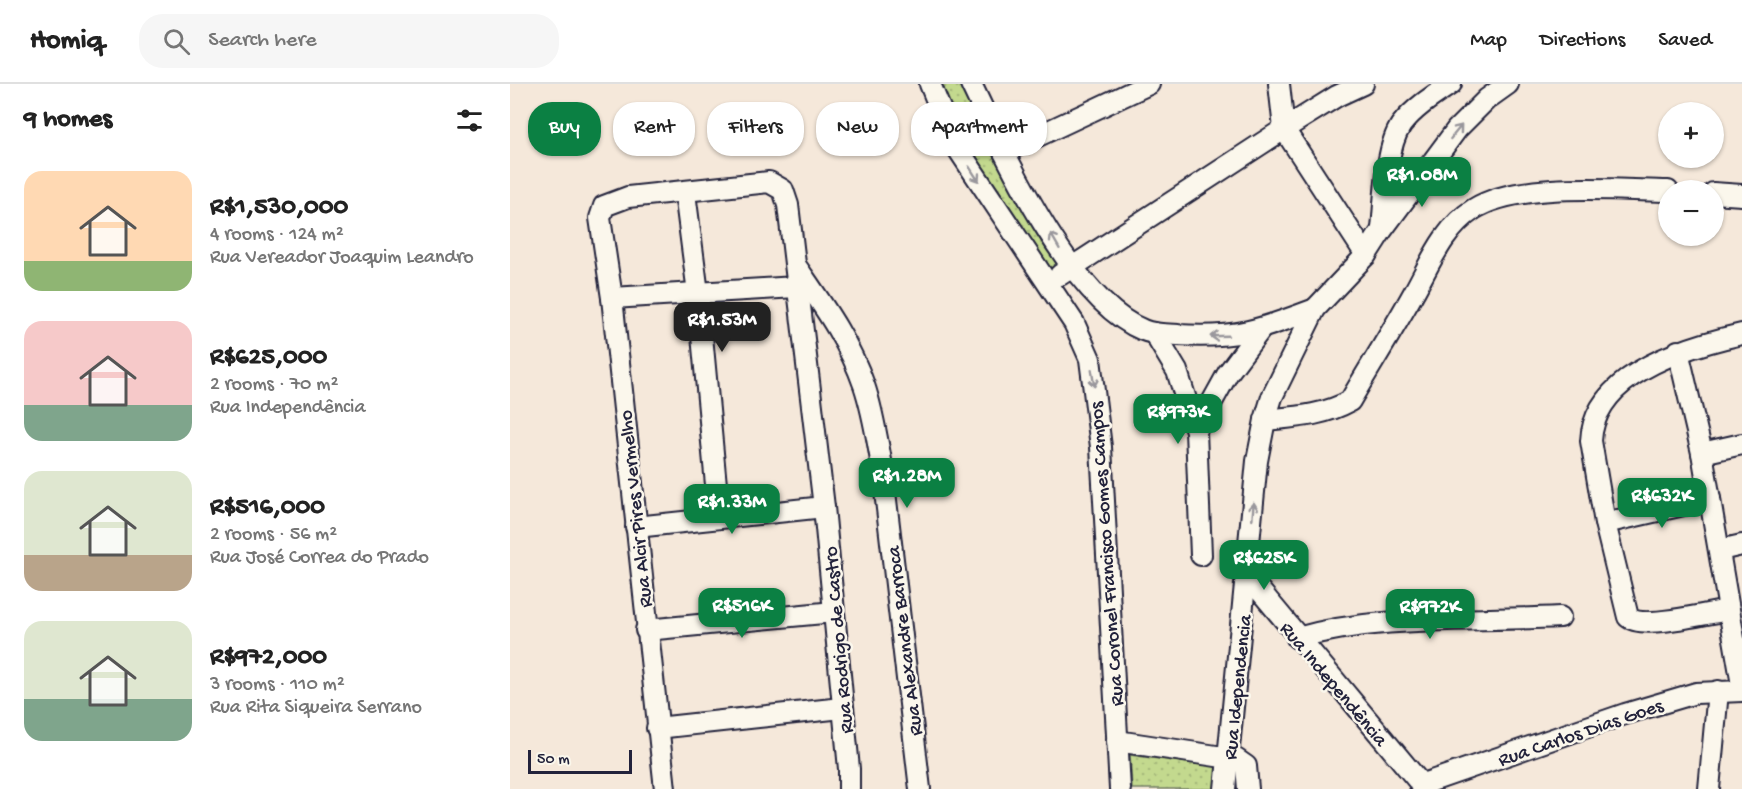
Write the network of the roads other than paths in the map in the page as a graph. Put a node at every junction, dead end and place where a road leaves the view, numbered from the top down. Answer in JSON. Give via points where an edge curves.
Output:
{"nodes":[{"id":1,"x":930,"y":84,"type":"edge"},
{"id":2,"x":971,"y":84,"type":"edge"},
{"id":3,"x":1149,"y":84,"type":"edge"},
{"id":4,"x":1279,"y":84,"type":"edge"},
{"id":5,"x":1363,"y":84,"type":"edge"},
{"id":6,"x":1451,"y":84,"type":"edge"},
{"id":7,"x":1508,"y":84,"type":"edge"},
{"id":8,"x":980,"y":102,"type":"edge"},
{"id":9,"x":1284,"y":129,"type":"junction"},
{"id":10,"x":1047,"y":132,"type":"edge"},
{"id":11,"x":1006,"y":156,"type":"edge"},
{"id":12,"x":1658,"y":192,"type":"edge"},
{"id":13,"x":685,"y":193,"type":"junction"},
{"id":14,"x":1724,"y":194,"type":"edge"},
{"id":15,"x":1742,"y":195,"type":"edge"},
{"id":16,"x":1382,"y":230,"type":"junction"},
{"id":17,"x":1366,"y":255,"type":"junction"},
{"id":18,"x":793,"y":262,"type":"junction"},
{"id":19,"x":1071,"y":267,"type":"junction"},
{"id":20,"x":1048,"y":283,"type":"junction"},
{"id":21,"x":796,"y":287,"type":"junction"},
{"id":22,"x":698,"y":293,"type":"junction"},
{"id":23,"x":612,"y":298,"type":"junction"},
{"id":24,"x":1315,"y":309,"type":"junction"},
{"id":25,"x":1261,"y":329,"type":"junction"},
{"id":26,"x":1154,"y":333,"type":"junction"},
{"id":27,"x":1742,"y":334,"type":"edge"},
{"id":28,"x":1678,"y":351,"type":"junction"},
{"id":29,"x":1265,"y":420,"type":"junction"},
{"id":30,"x":1196,"y":431,"type":"junction"},
{"id":31,"x":1742,"y":444,"type":"edge"},
{"id":32,"x":1702,"y":453,"type":"junction"},
{"id":33,"x":1710,"y":499,"type":"junction"},
{"id":34,"x":824,"y":507,"type":"junction"},
{"id":35,"x":719,"y":517,"type":"junction"},
{"id":36,"x":1605,"y":523,"type":"junction"},
{"id":37,"x":636,"y":527,"type":"junction"},
{"id":38,"x":1742,"y":545,"type":"edge"},
{"id":39,"x":1720,"y":550,"type":"junction"},
{"id":40,"x":1201,"y":555,"type":"dead end"},
{"id":41,"x":1247,"y":575,"type":"junction"},
{"id":42,"x":1729,"y":610,"type":"junction"},
{"id":43,"x":834,"y":612,"type":"junction"},
{"id":44,"x":1560,"y":617,"type":"dead end"},
{"id":45,"x":646,"y":630,"type":"junction"},
{"id":46,"x":1297,"y":638,"type":"junction"},
{"id":47,"x":1738,"y":645,"type":"edge"},
{"id":48,"x":1742,"y":685,"type":"edge"},
{"id":49,"x":1718,"y":691,"type":"junction"},
{"id":50,"x":1742,"y":691,"type":"edge"},
{"id":51,"x":842,"y":708,"type":"junction"},
{"id":52,"x":657,"y":728,"type":"junction"},
{"id":53,"x":1117,"y":741,"type":"junction"},
{"id":54,"x":1227,"y":757,"type":"junction"},
{"id":55,"x":1422,"y":787,"type":"edge"},
{"id":56,"x":665,"y":789,"type":"edge"},
{"id":57,"x":849,"y":789,"type":"edge"},
{"id":58,"x":920,"y":789,"type":"edge"},
{"id":59,"x":1120,"y":789,"type":"edge"},
{"id":60,"x":1225,"y":789,"type":"edge"},
{"id":61,"x":1248,"y":789,"type":"edge"},
{"id":62,"x":1709,"y":789,"type":"edge"}],
"edges":[{"from":1,"to":20,"type":"street","name":"Rua Coronel Francisco Gomes Campos","one_way":true,"via":[[954,143]]},
{"from":2,"to":8,"type":"street"},
{"from":3,"to":10,"type":"street"},
{"from":4,"to":9,"type":"street"},
{"from":5,"to":9,"type":"street"},
{"from":6,"to":16,"type":"street","via":[[1413,111],[1400,127],[1392,147]]},
{"from":16,"to":7,"type":"street","one_way":true,"via":[[1458,129]]},
{"from":9,"to":17,"type":"street"},
{"from":9,"to":19,"type":"street"},
{"from":19,"to":11,"type":"street","one_way":true},
{"from":12,"to":29,"type":"street","via":[[1550,191],[1502,197],[1475,209],[1458,221],[1440,244],[1350,401],[1317,414]]},
{"from":13,"to":18,"type":"street","name":"Rua Rodrigo de Castro","via":[[769,182],[783,190]]},
{"from":13,"to":22,"type":"street"},
{"from":13,"to":23,"type":"street","name":"Rua Alcir Pires Vermelho","via":[[628,197],[612,201],[601,210]]},
{"from":14,"to":15,"type":"street"},
{"from":16,"to":17,"type":"street"},
{"from":17,"to":24,"type":"street"},
{"from":18,"to":21,"type":"street","name":"Rua Rodrigo de Castro"},
{"from":18,"to":58,"type":"street","name":"Rua Alexandre Barroca","via":[[837,326],[853,357],[873,418]]},
{"from":19,"to":20,"type":"street"},
{"from":19,"to":26,"type":"street","via":[[1103,304],[1127,322]]},
{"from":20,"to":53,"type":"street","name":"Rua Coronel Francisco Gomes Campos","one_way":true,"via":[[1074,323],[1090,359],[1101,447]]},
{"from":21,"to":22,"type":"street"},
{"from":21,"to":34,"type":"street","name":"Rua Rodrigo de Castro"},
{"from":22,"to":23,"type":"street"},
{"from":22,"to":35,"type":"street"},
{"from":23,"to":37,"type":"street","name":"Rua Alcir Pires Vermelho"},
{"from":24,"to":25,"type":"street"},
{"from":24,"to":29,"type":"street","name":"Rua Idependencia","via":[[1272,397]]},
{"from":25,"to":26,"type":"street","one_way":true,"via":[[1226,337]]},
{"from":25,"to":30,"type":"street","via":[[1228,373]]},
{"from":26,"to":30,"type":"street","via":[[1177,370]]},
{"from":27,"to":28,"type":"street"},
{"from":28,"to":32,"type":"street"},
{"from":28,"to":36,"type":"street","via":[[1639,371],[1596,414],[1591,441]]},
{"from":41,"to":29,"type":"street","name":"Rua Idependencia","one_way":true,"via":[[1257,461]]},
{"from":30,"to":40,"type":"street"},
{"from":31,"to":32,"type":"street"},
{"from":32,"to":33,"type":"street"},
{"from":33,"to":36,"type":"street"},
{"from":33,"to":39,"type":"street"},
{"from":34,"to":35,"type":"street"},
{"from":34,"to":43,"type":"street","name":"Rua Rodrigo de Castro"},
{"from":35,"to":37,"type":"street"},
{"from":36,"to":42,"type":"street","via":[[1632,621],[1649,623]]},
{"from":37,"to":45,"type":"street","name":"Rua Alcir Pires Vermelho"},
{"from":38,"to":39,"type":"street"},
{"from":39,"to":42,"type":"street"},
{"from":41,"to":46,"type":"street","name":"Rua Independência"},
{"from":41,"to":54,"type":"street","name":"Rua Idependencia"},
{"from":42,"to":47,"type":"street"},
{"from":43,"to":45,"type":"street"},
{"from":43,"to":51,"type":"street","name":"Rua Rodrigo de Castro"},
{"from":44,"to":46,"type":"street","via":[[1376,622]]},
{"from":45,"to":52,"type":"street","name":"Rua Alcir Pires Vermelho"},
{"from":46,"to":55,"type":"street","name":"Rua Independência"},
{"from":47,"to":48,"type":"street"},
{"from":49,"to":50,"type":"street","name":"Rua Carlos Dias Goes"},
{"from":49,"to":55,"type":"street","name":"Rua Carlos Dias Goes","via":[[1696,693],[1625,714]]},
{"from":49,"to":62,"type":"street"},
{"from":51,"to":52,"type":"street"},
{"from":51,"to":57,"type":"street","name":"Rua Rodrigo de Castro"},
{"from":52,"to":56,"type":"street","name":"Rua Alcir Pires Vermelho"},
{"from":53,"to":54,"type":"street"},
{"from":53,"to":59,"type":"street","name":"Rua Coronel Francisco Gomes Campos"},
{"from":54,"to":60,"type":"street","name":"Rua Idependencia"},
{"from":54,"to":61,"type":"street","via":[[1246,766]]}]}
